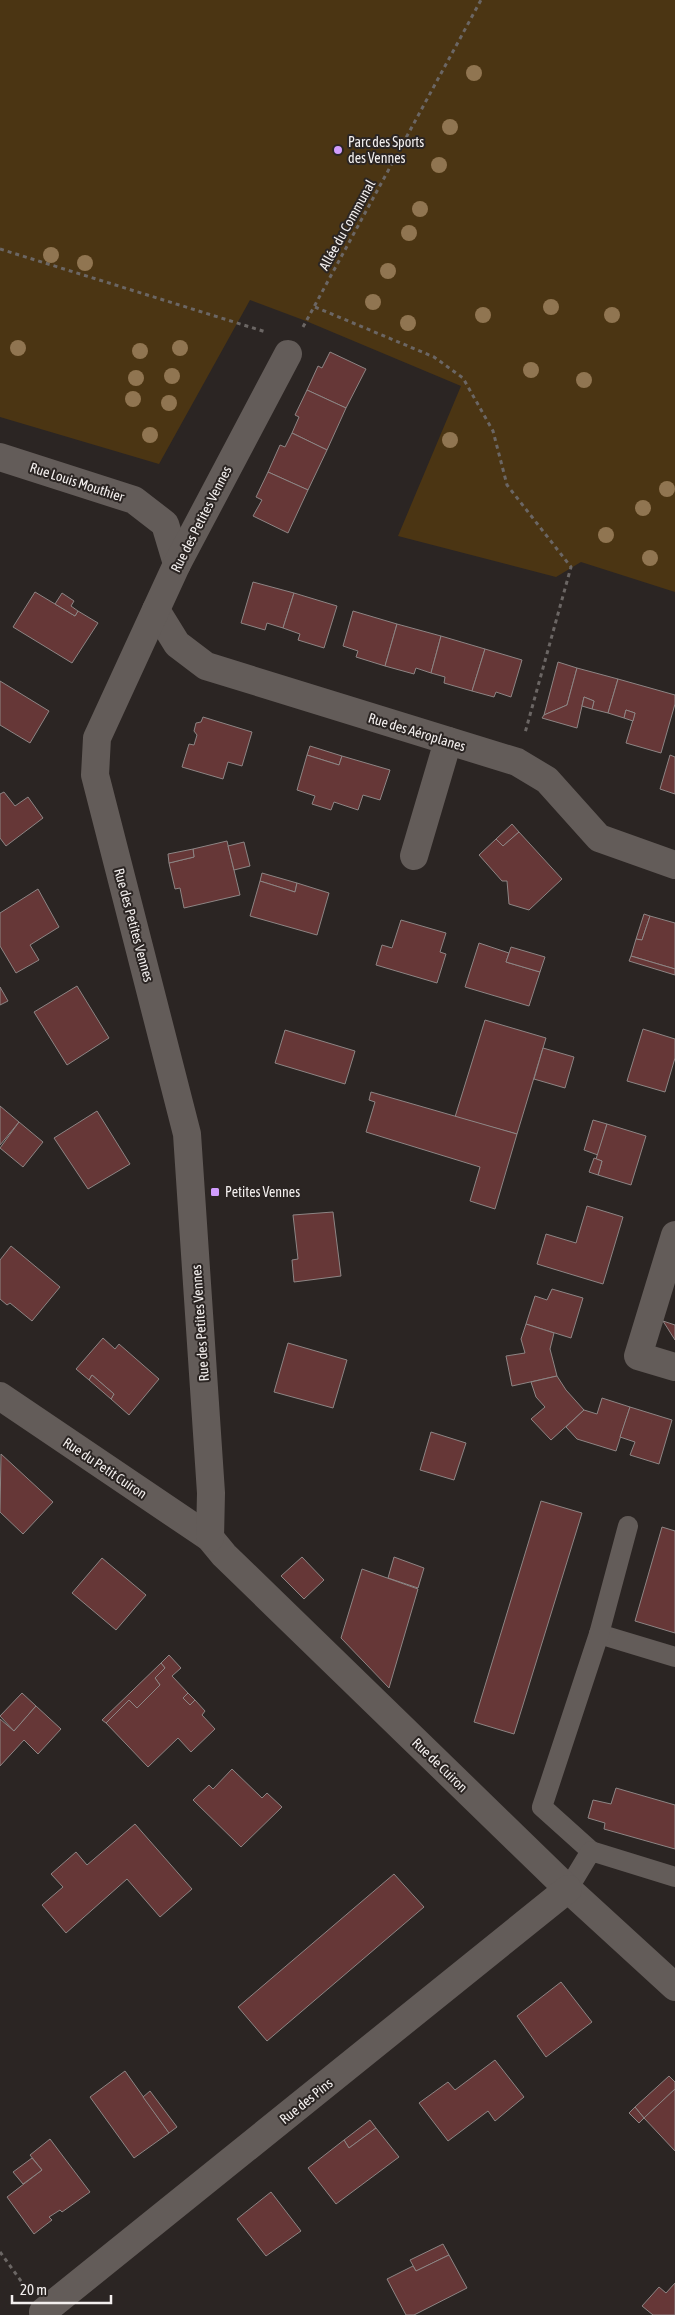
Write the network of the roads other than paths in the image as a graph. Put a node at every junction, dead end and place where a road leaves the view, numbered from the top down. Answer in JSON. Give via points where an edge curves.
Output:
{"nodes":[{"id":1,"x":292,"y":347,"type":"road end"},
{"id":2,"x":0,"y":457,"type":"edge"},
{"id":3,"x":177,"y":564,"type":"junction"},
{"id":4,"x":156,"y":610,"type":"junction"},
{"id":5,"x":448,"y":741,"type":"junction"},
{"id":6,"x":414,"y":856,"type":"dead end"},
{"id":7,"x":675,"y":865,"type":"edge"},
{"id":8,"x":675,"y":1235,"type":"edge"},
{"id":9,"x":675,"y":1367,"type":"edge"},
{"id":10,"x":0,"y":1396,"type":"edge"},
{"id":11,"x":628,"y":1526,"type":"dead end"},
{"id":12,"x":210,"y":1538,"type":"junction"},
{"id":13,"x":599,"y":1634,"type":"junction"},
{"id":14,"x":675,"y":1657,"type":"edge"},
{"id":15,"x":591,"y":1851,"type":"junction"},
{"id":16,"x":675,"y":1877,"type":"edge"},
{"id":17,"x":568,"y":1889,"type":"junction"},
{"id":18,"x":675,"y":1987,"type":"edge"},
{"id":19,"x":43,"y":2312,"type":"road end"}],
"edges":[{"from":1,"to":3,"type":"street","name":"Rue des Petites Vennes"},
{"from":2,"to":3,"type":"street","name":"Rue Louis Mouthier","via":[[134,500],[165,524]]},
{"from":3,"to":4,"type":"street","name":"Rue des Petites Vennes"},
{"from":4,"to":5,"type":"street","name":"Rue des Aéroplanes","via":[[177,644],[206,666]]},
{"from":4,"to":12,"type":"street","name":"Rue des Petites Vennes","via":[[97,738],[94,775],[187,1134],[211,1493]]},
{"from":5,"to":6,"type":"street"},
{"from":5,"to":7,"type":"street","name":"Rue des Aéroplanes","via":[[516,762],[547,780],[599,838]]},
{"from":8,"to":9,"type":"street","via":[[638,1356]]},
{"from":10,"to":12,"type":"street","name":"Rue du Petit Cuiron"},
{"from":11,"to":13,"type":"lane"},
{"from":12,"to":17,"type":"street","name":"Rue de Cuiron"},
{"from":13,"to":14,"type":"lane"},
{"from":13,"to":15,"type":"lane","via":[[542,1807]]},
{"from":15,"to":16,"type":"lane"},
{"from":15,"to":17,"type":"lane"},
{"from":17,"to":18,"type":"street","name":"Rue de Cuiron"},
{"from":17,"to":19,"type":"street","name":"Rue des Pins"}]}
